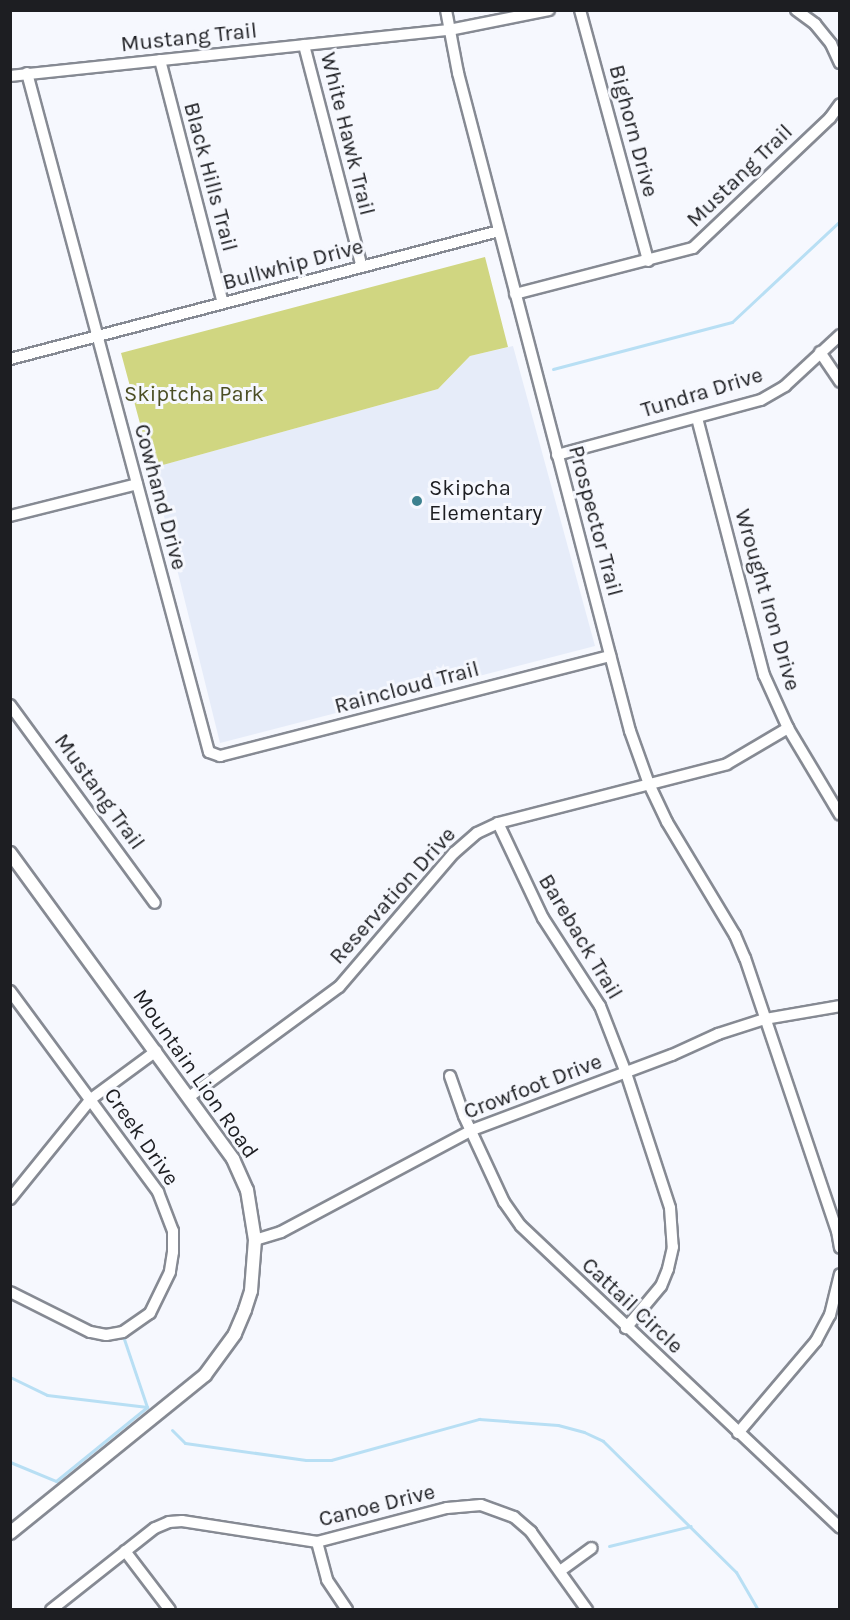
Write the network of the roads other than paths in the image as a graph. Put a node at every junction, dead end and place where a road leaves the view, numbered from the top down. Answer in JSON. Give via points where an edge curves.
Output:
{"nodes":[{"id":1,"x":446,"y":10,"type":"edge"},
{"id":2,"x":549,"y":10,"type":"edge"},
{"id":3,"x":580,"y":10,"type":"edge"},
{"id":4,"x":796,"y":10,"type":"edge"},
{"id":5,"x":449,"y":30,"type":"junction"},
{"id":6,"x":304,"y":45,"type":"junction"},
{"id":7,"x":160,"y":60,"type":"junction"},
{"id":8,"x":840,"y":63,"type":"edge"},
{"id":9,"x":27,"y":74,"type":"junction"},
{"id":10,"x":10,"y":76,"type":"edge"},
{"id":11,"x":840,"y":104,"type":"edge"},
{"id":12,"x":499,"y":231,"type":"junction"},
{"id":13,"x":648,"y":261,"type":"junction"},
{"id":14,"x":362,"y":267,"type":"junction"},
{"id":15,"x":515,"y":294,"type":"junction"},
{"id":16,"x":224,"y":303,"type":"junction"},
{"id":17,"x":840,"y":335,"type":"edge"},
{"id":18,"x":97,"y":337,"type":"junction"},
{"id":19,"x":820,"y":352,"type":"junction"},
{"id":20,"x":10,"y":359,"type":"edge"},
{"id":21,"x":840,"y":382,"type":"edge"},
{"id":22,"x":696,"y":418,"type":"junction"},
{"id":23,"x":557,"y":454,"type":"junction"},
{"id":24,"x":137,"y":484,"type":"junction"},
{"id":25,"x":10,"y":516,"type":"edge"},
{"id":26,"x":610,"y":656,"type":"junction"},
{"id":27,"x":10,"y":705,"type":"edge"},
{"id":28,"x":788,"y":728,"type":"junction"},
{"id":29,"x":213,"y":755,"type":"joint"},
{"id":30,"x":649,"y":784,"type":"junction"},
{"id":31,"x":840,"y":815,"type":"edge"},
{"id":32,"x":498,"y":823,"type":"junction"},
{"id":33,"x":10,"y":853,"type":"edge"},
{"id":34,"x":155,"y":903,"type":"dead end"},
{"id":35,"x":10,"y":991,"type":"edge"},
{"id":36,"x":840,"y":1006,"type":"edge"},
{"id":37,"x":765,"y":1019,"type":"junction"},
{"id":38,"x":156,"y":1051,"type":"junction"},
{"id":39,"x":626,"y":1073,"type":"junction"},
{"id":40,"x":450,"y":1076,"type":"dead end"},
{"id":41,"x":189,"y":1096,"type":"junction"},
{"id":42,"x":91,"y":1099,"type":"junction"},
{"id":43,"x":472,"y":1130,"type":"junction"},
{"id":44,"x":10,"y":1199,"type":"edge"},
{"id":45,"x":255,"y":1240,"type":"junction"},
{"id":46,"x":840,"y":1248,"type":"edge"},
{"id":47,"x":840,"y":1274,"type":"edge"},
{"id":48,"x":10,"y":1292,"type":"edge"},
{"id":49,"x":626,"y":1328,"type":"junction"},
{"id":50,"x":738,"y":1432,"type":"junction"},
{"id":51,"x":840,"y":1528,"type":"edge"},
{"id":52,"x":10,"y":1533,"type":"edge"},
{"id":53,"x":317,"y":1542,"type":"junction"},
{"id":54,"x":592,"y":1548,"type":"dead end"},
{"id":55,"x":125,"y":1551,"type":"junction"},
{"id":56,"x":560,"y":1571,"type":"junction"},
{"id":57,"x":51,"y":1610,"type":"edge"},
{"id":58,"x":170,"y":1610,"type":"edge"},
{"id":59,"x":347,"y":1610,"type":"edge"},
{"id":60,"x":587,"y":1610,"type":"edge"}],
"edges":[{"from":1,"to":5,"type":"street","name":"Prospector Trail"},
{"from":2,"to":5,"type":"street","name":"Mustang Trail"},
{"from":3,"to":13,"type":"street","name":"Bighorn Drive"},
{"from":4,"to":8,"type":"street","via":[[815,24]]},
{"from":5,"to":6,"type":"street","name":"Mustang Trail"},
{"from":5,"to":12,"type":"street","name":"Prospector Trail"},
{"from":6,"to":7,"type":"street","name":"Mustang Trail"},
{"from":6,"to":14,"type":"street","name":"White Hawk Trail"},
{"from":7,"to":9,"type":"street","name":"Mustang Trail"},
{"from":7,"to":16,"type":"street","name":"Black Hills Trail"},
{"from":9,"to":10,"type":"street","name":"Mustang Trail"},
{"from":9,"to":18,"type":"street","name":"Cowhand Drive"},
{"from":11,"to":13,"type":"street","name":"Mustang Trail","via":[[830,118],[693,248]]},
{"from":12,"to":14,"type":"street","name":"Bullwhip Drive"},
{"from":12,"to":15,"type":"street","name":"Prospector Trail"},
{"from":13,"to":15,"type":"street","name":"Mustang Trail"},
{"from":14,"to":16,"type":"street","name":"Bullwhip Drive"},
{"from":15,"to":23,"type":"street","name":"Prospector Trail"},
{"from":16,"to":18,"type":"street","name":"Bullwhip Drive"},
{"from":17,"to":19,"type":"street","name":"Tundra Drive"},
{"from":18,"to":20,"type":"street","name":"Bullwhip Drive"},
{"from":18,"to":24,"type":"street","name":"Cowhand Drive"},
{"from":19,"to":21,"type":"street"},
{"from":19,"to":22,"type":"street","name":"Tundra Drive","via":[[775,393]]},
{"from":22,"to":23,"type":"street","name":"Tundra Drive"},
{"from":22,"to":28,"type":"street","name":"Wrought Iron Drive","via":[[764,675]]},
{"from":23,"to":26,"type":"street","name":"Prospector Trail"},
{"from":24,"to":25,"type":"street"},
{"from":24,"to":29,"type":"street","name":"Cowhand Drive","via":[[209,752]]},
{"from":26,"to":29,"type":"street","name":"Raincloud Trail"},
{"from":26,"to":30,"type":"street","name":"Prospector Trail"},
{"from":27,"to":34,"type":"street","name":"Mustang Trail"},
{"from":28,"to":30,"type":"street","name":"Reservation Drive","via":[[727,764]]},
{"from":28,"to":31,"type":"street","name":"Wrought Iron Drive"},
{"from":30,"to":32,"type":"street","name":"Reservation Drive"},
{"from":30,"to":37,"type":"street","name":"Prospector Trail","via":[[681,848],[735,934]]},
{"from":32,"to":39,"type":"street","name":"Bareback Trail","via":[[543,918],[600,1006]]},
{"from":32,"to":41,"type":"street","name":"Reservation Drive","via":[[463,842],[339,987]]},
{"from":33,"to":38,"type":"street","name":"Mountain Lion Road"},
{"from":35,"to":42,"type":"street","name":"Creek Drive"},
{"from":36,"to":37,"type":"street","name":"Crowfoot Drive"},
{"from":37,"to":39,"type":"street","name":"Crowfoot Drive","via":[[718,1034]]},
{"from":37,"to":46,"type":"street","name":"Prospector Trail"},
{"from":38,"to":41,"type":"street","name":"Mountain Lion Road"},
{"from":38,"to":42,"type":"street"},
{"from":39,"to":43,"type":"street","name":"Crowfoot Drive"},
{"from":39,"to":49,"type":"street","name":"Bareback Trail","via":[[670,1208],[673,1247],[661,1286]]},
{"from":40,"to":43,"type":"street","name":"Cattail Circle"},
{"from":41,"to":45,"type":"street","name":"Mountain Lion Road","via":[[241,1174],[253,1215]]},
{"from":42,"to":44,"type":"street"},
{"from":42,"to":48,"type":"street","name":"Creek Drive","via":[[158,1192],[167,1212],[173,1231],[173,1252],[161,1296],[150,1313],[135,1325],[106,1335],[90,1332]]},
{"from":43,"to":45,"type":"street","name":"Crowfoot Drive","via":[[281,1232]]},
{"from":43,"to":49,"type":"street","name":"Cattail Circle","via":[[504,1202],[521,1226]]},
{"from":45,"to":52,"type":"street","name":"Mountain Lion Road","via":[[255,1269],[248,1300],[235,1334],[211,1369]]},
{"from":47,"to":50,"type":"street","via":[[830,1315],[816,1341]]},
{"from":49,"to":50,"type":"street","name":"Cattail Circle"},
{"from":50,"to":51,"type":"street","name":"Cattail Circle"},
{"from":53,"to":55,"type":"street","name":"Canoe Drive","via":[[182,1521],[155,1528]]},
{"from":53,"to":56,"type":"street","name":"Canoe Drive","via":[[447,1508],[481,1505],[514,1517],[531,1532]]},
{"from":53,"to":59,"type":"street","via":[[327,1580]]},
{"from":54,"to":56,"type":"street"},
{"from":55,"to":57,"type":"street","name":"Canoe Drive"},
{"from":55,"to":58,"type":"street"},
{"from":56,"to":60,"type":"street","name":"Canoe Drive"}]}
